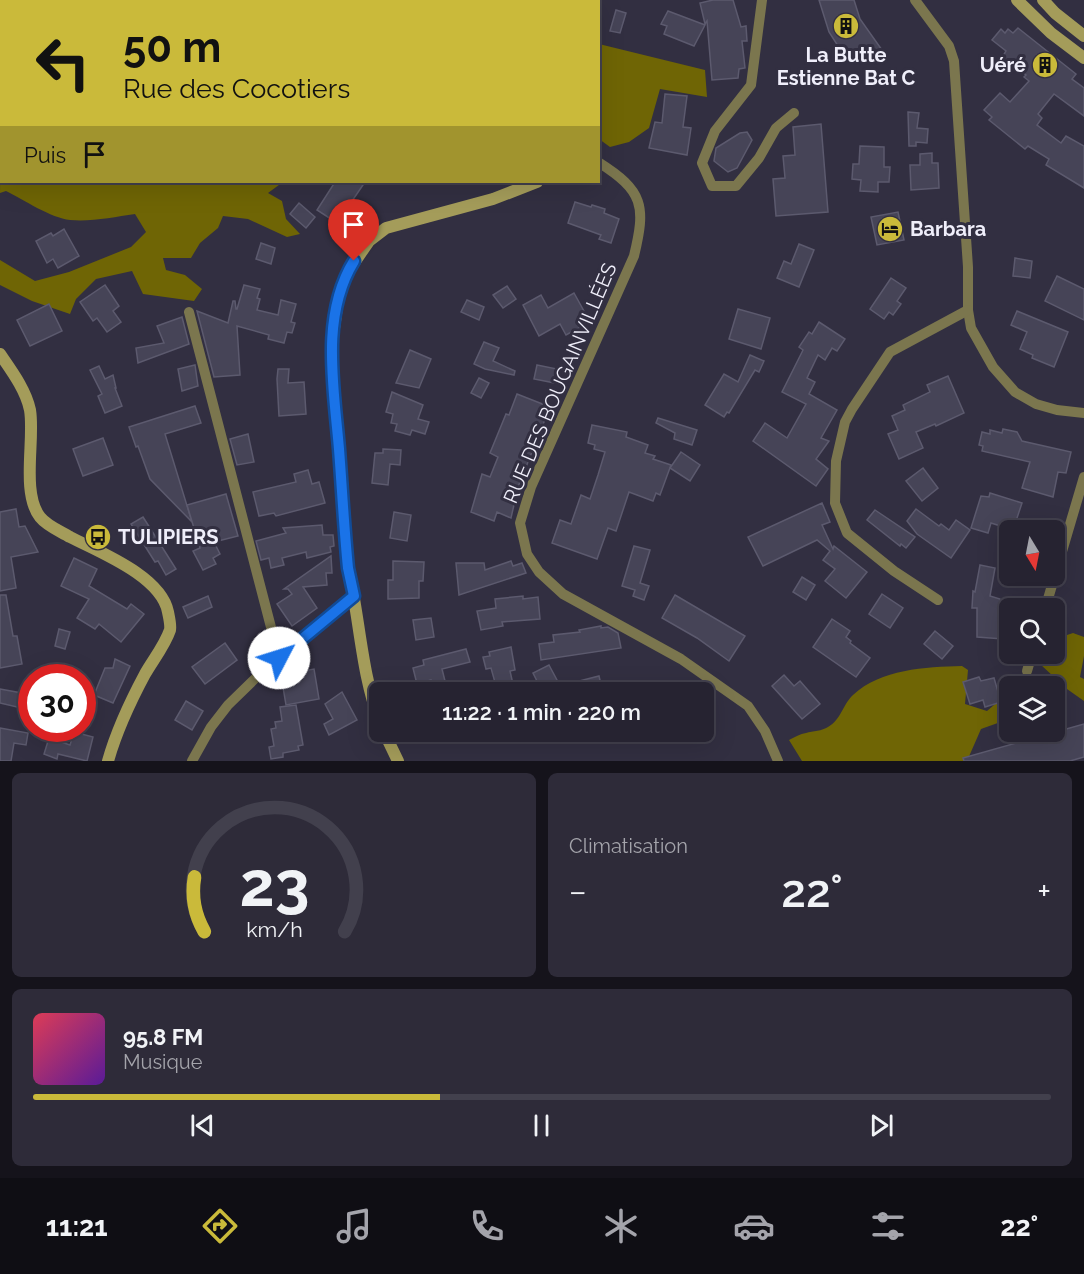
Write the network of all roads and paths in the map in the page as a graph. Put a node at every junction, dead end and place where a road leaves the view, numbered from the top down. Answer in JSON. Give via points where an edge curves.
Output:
{"nodes":[{"id":1,"x":762,"y":0,"type":"edge"},
{"id":2,"x":915,"y":0,"type":"edge"},
{"id":3,"x":1017,"y":0,"type":"edge"},
{"id":4,"x":1043,"y":0,"type":"edge"},
{"id":5,"x":1084,"y":36,"type":"edge"},
{"id":6,"x":1084,"y":58,"type":"edge"},
{"id":7,"x":794,"y":113,"type":"dead end"},
{"id":8,"x":600,"y":163,"type":"edge"},
{"id":9,"x":534,"y":183,"type":"edge"},
{"id":10,"x":968,"y":310,"type":"junction"},
{"id":11,"x":189,"y":312,"type":"dead end"},
{"id":12,"x":0,"y":354,"type":"edge"},
{"id":13,"x":1084,"y":413,"type":"edge"},
{"id":14,"x":1084,"y":477,"type":"edge"},
{"id":15,"x":354,"y":596,"type":"junction"},
{"id":16,"x":1048,"y":598,"type":"edge"},
{"id":17,"x":938,"y":600,"type":"dead end"},
{"id":18,"x":279,"y":658,"type":"junction"},
{"id":19,"x":1029,"y":664,"type":"edge"},
{"id":20,"x":1027,"y":671,"type":"dead end"},
{"id":21,"x":369,"y":684,"type":"edge"},
{"id":22,"x":389,"y":742,"type":"edge"},
{"id":23,"x":108,"y":761,"type":"edge"},
{"id":24,"x":192,"y":761,"type":"edge"},
{"id":25,"x":398,"y":761,"type":"edge"},
{"id":26,"x":778,"y":761,"type":"edge"}],
"edges":[{"from":1,"to":7,"type":"street","via":[[751,85],[715,131],[702,163],[712,186],[736,186],[759,158],[776,128]]},
{"from":2,"to":10,"type":"street","via":[[949,46],[954,61]]},
{"from":3,"to":6,"type":"street"},
{"from":4,"to":5,"type":"street"},
{"from":8,"to":26,"type":"street","name":"RUE DES BOUGAINVILLÉES","via":[[632,191],[641,208],[641,225],[634,256],[531,487],[520,523],[525,547],[539,572],[563,594],[681,659],[748,706]]},
{"from":9,"to":15,"type":"street","via":[[493,199],[386,228],[369,241],[347,273],[338,300],[331,350],[348,568]]},
{"from":10,"to":13,"type":"street","via":[[979,344],[1015,392],[1036,404]]},
{"from":10,"to":17,"type":"street","via":[[890,352],[845,423],[836,461],[835,503],[847,533]]},
{"from":11,"to":18,"type":"street"},
{"from":12,"to":23,"type":"street","via":[[29,407],[29,467],[39,516],[126,566],[157,589],[166,606],[171,628],[127,707]]},
{"from":14,"to":16,"type":"street"},
{"from":15,"to":18,"type":"street"},
{"from":15,"to":21,"type":"street"},
{"from":18,"to":24,"type":"street","via":[[228,705],[210,727]]},
{"from":19,"to":20,"type":"street"},
{"from":22,"to":25,"type":"street"}]}
